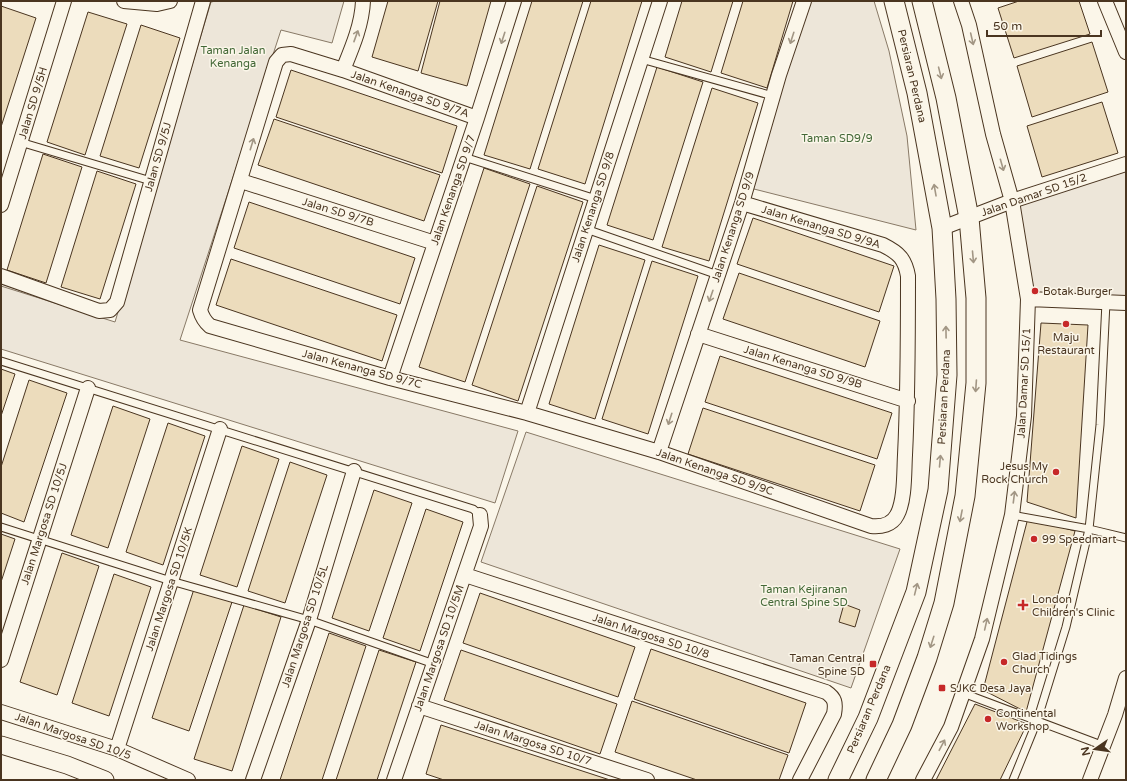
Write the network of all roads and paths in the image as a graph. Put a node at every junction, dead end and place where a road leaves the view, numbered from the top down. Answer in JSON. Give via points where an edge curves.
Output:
{"nodes":[{"id":1,"x":64,"y":1,"type":"edge"},
{"id":2,"x":124,"y":1,"type":"edge"},
{"id":3,"x":170,"y":1,"type":"edge"},
{"id":4,"x":203,"y":1,"type":"edge"},
{"id":5,"x":363,"y":1,"type":"edge"},
{"id":6,"x":514,"y":1,"type":"edge"},
{"id":7,"x":660,"y":1,"type":"edge"},
{"id":8,"x":804,"y":1,"type":"edge"},
{"id":9,"x":894,"y":1,"type":"edge"},
{"id":10,"x":922,"y":1,"type":"edge"},
{"id":11,"x":961,"y":1,"type":"edge"},
{"id":12,"x":1105,"y":1,"type":"edge"},
{"id":13,"x":1126,"y":52,"type":"edge"},
{"id":14,"x":641,"y":59,"type":"junction"},
{"id":15,"x":343,"y":70,"type":"junction"},
{"id":16,"x":773,"y":96,"type":"junction"},
{"id":17,"x":477,"y":118,"type":"junction"},
{"id":18,"x":20,"y":142,"type":"junction"},
{"id":19,"x":464,"y":157,"type":"junction"},
{"id":20,"x":1126,"y":164,"type":"edge"},
{"id":21,"x":151,"y":181,"type":"junction"},
{"id":22,"x":241,"y":181,"type":"junction"},
{"id":23,"x":596,"y":199,"type":"junction"},
{"id":24,"x":1012,"y":202,"type":"junction"},
{"id":25,"x":1,"y":204,"type":"edge"},
{"id":26,"x":742,"y":204,"type":"junction"},
{"id":27,"x":969,"y":218,"type":"junction"},
{"id":28,"x":942,"y":228,"type":"junction"},
{"id":29,"x":586,"y":229,"type":"junction"},
{"id":30,"x":435,"y":243,"type":"junction"},
{"id":31,"x":718,"y":275,"type":"junction"},
{"id":32,"x":1,"y":276,"type":"edge"},
{"id":33,"x":1028,"y":299,"type":"junction"},
{"id":34,"x":1106,"y":302,"type":"junction"},
{"id":35,"x":1126,"y":303,"type":"edge"},
{"id":36,"x":698,"y":334,"type":"junction"},
{"id":37,"x":1,"y":361,"type":"edge"},
{"id":38,"x":390,"y":378,"type":"junction"},
{"id":39,"x":88,"y":388,"type":"junction"},
{"id":40,"x":908,"y":400,"type":"junction"},
{"id":41,"x":527,"y":413,"type":"junction"},
{"id":42,"x":220,"y":430,"type":"junction"},
{"id":43,"x":659,"y":452,"type":"junction"},
{"id":44,"x":354,"y":471,"type":"junction"},
{"id":45,"x":938,"y":490,"type":"junction"},
{"id":46,"x":966,"y":496,"type":"junction"},
{"id":47,"x":898,"y":514,"type":"joint"},
{"id":48,"x":480,"y":515,"type":"joint"},
{"id":49,"x":1012,"y":515,"type":"junction"},
{"id":50,"x":1,"y":527,"type":"edge"},
{"id":51,"x":1089,"y":529,"type":"junction"},
{"id":52,"x":1126,"y":538,"type":"edge"},
{"id":53,"x":39,"y":539,"type":"junction"},
{"id":54,"x":465,"y":575,"type":"junction"},
{"id":55,"x":171,"y":581,"type":"junction"},
{"id":56,"x":309,"y":620,"type":"junction"},
{"id":57,"x":1,"y":660,"type":"edge"},
{"id":58,"x":434,"y":664,"type":"junction"},
{"id":59,"x":1126,"y":678,"type":"edge"},
{"id":60,"x":963,"y":692,"type":"junction"},
{"id":61,"x":419,"y":706,"type":"junction"},
{"id":62,"x":1,"y":712,"type":"edge"},
{"id":63,"x":1121,"y":717,"type":"edge"},
{"id":64,"x":1037,"y":721,"type":"junction"},
{"id":65,"x":1,"y":745,"type":"edge"},
{"id":66,"x":1104,"y":746,"type":"junction"},
{"id":67,"x":118,"y":749,"type":"junction"},
{"id":68,"x":105,"y":780,"type":"edge"},
{"id":69,"x":188,"y":780,"type":"edge"},
{"id":70,"x":253,"y":780,"type":"edge"},
{"id":71,"x":394,"y":780,"type":"edge"},
{"id":72,"x":647,"y":780,"type":"edge"},
{"id":73,"x":800,"y":780,"type":"edge"},
{"id":74,"x":838,"y":780,"type":"edge"},
{"id":75,"x":876,"y":780,"type":"edge"},
{"id":76,"x":923,"y":780,"type":"edge"},
{"id":77,"x":1012,"y":780,"type":"edge"},
{"id":78,"x":1090,"y":780,"type":"edge"}],
"edges":[{"from":1,"to":18,"type":"street","name":"Jalan SD 9/5H"},
{"from":2,"to":3,"type":"street","via":[[157,4]]},
{"from":4,"to":21,"type":"street","name":"Jalan SD 9/5J"},
{"from":15,"to":5,"type":"street","one_way":true,"via":[[359,28]]},
{"from":6,"to":17,"type":"street","name":"Jalan Kenanga SD 9/7","one_way":true},
{"from":7,"to":14,"type":"street","name":"Jalan Kenanga SD 9/8"},
{"from":8,"to":16,"type":"street","name":"Jalan Kenanga SD 9/9","one_way":true},
{"from":28,"to":9,"type":"main road","name":"Persiaran Perdana","one_way":true,"via":[[918,93]]},
{"from":10,"to":27,"type":"main road","one_way":true,"via":[[946,98]]},
{"from":11,"to":24,"type":"street","name":"Jalan Damar SD 15/1","one_way":true},
{"from":12,"to":13,"type":"street"},
{"from":14,"to":16,"type":"lane"},
{"from":14,"to":23,"type":"street","name":"Jalan Kenanga SD 9/8"},
{"from":15,"to":17,"type":"street","name":"Jalan Kenanga SD 9/7A"},
{"from":22,"to":15,"type":"street","name":"Jalan Kenanga SD 9/7A","one_way":true,"via":[[279,58],[291,54]]},
{"from":16,"to":26,"type":"street","name":"Jalan Kenanga SD 9/9"},
{"from":17,"to":19,"type":"street","name":"Jalan Kenanga SD 9/7"},
{"from":18,"to":21,"type":"lane"},
{"from":18,"to":25,"type":"street","name":"Jalan SD 9/5H"},
{"from":19,"to":23,"type":"lane"},
{"from":19,"to":30,"type":"street","name":"Jalan Kenanga SD 9/7"},
{"from":20,"to":24,"type":"street","name":"Jalan Damar SD 15/2"},
{"from":21,"to":32,"type":"street","name":"Jalan SD 9/5J","via":[[117,302],[110,310],[99,311]]},
{"from":22,"to":30,"type":"street","name":"Jalan SD 9/7B"},
{"from":22,"to":38,"type":"street","name":"Jalan Kenanga SD 9/7C","via":[[200,310],[205,322],[210,326]]},
{"from":23,"to":29,"type":"street","name":"Jalan Kenanga SD 9/8"},
{"from":24,"to":27,"type":"street","name":"Jalan Damar SD 15/2"},
{"from":24,"to":33,"type":"street","name":"Jalan Damar SD 15/1"},
{"from":26,"to":31,"type":"street","name":"Jalan Kenanga SD 9/9"},
{"from":26,"to":40,"type":"street","name":"Jalan Kenanga SD 9/9A","via":[[883,245],[902,258],[908,276]]},
{"from":27,"to":28,"type":"street","name":"Jalan Damar SD 15/2"},
{"from":27,"to":46,"type":"main road","one_way":true,"via":[[976,298],[976,384]]},
{"from":45,"to":28,"type":"main road","name":"Persiaran Perdana","one_way":true,"via":[[947,375]]},
{"from":29,"to":31,"type":"lane"},
{"from":29,"to":41,"type":"street","name":"Jalan Kenanga SD 9/8"},
{"from":30,"to":38,"type":"street","name":"Jalan Kenanga SD 9/7"},
{"from":31,"to":36,"type":"street","name":"Jalan Kenanga SD 9/9","one_way":true},
{"from":33,"to":34,"type":"street"},
{"from":49,"to":33,"type":"street","name":"Jalan Damar SD 15/1","one_way":true,"via":[[1024,416]]},
{"from":34,"to":35,"type":"street"},
{"from":34,"to":51,"type":"lane","via":[[1100,424]]},
{"from":36,"to":40,"type":"street","name":"Jalan Kenanga SD 9/9B"},
{"from":36,"to":43,"type":"street","name":"Jalan Kenanga SD 9/9","one_way":true},
{"from":37,"to":39,"type":"lane"},
{"from":38,"to":41,"type":"street","name":"Jalan Kenanga SD 9/7C"},
{"from":39,"to":42,"type":"lane"},
{"from":39,"to":53,"type":"street","name":"Jalan Margosa SD 10/5J"},
{"from":40,"to":47,"type":"street","name":"Jalan Kenanga SD 9/9A","via":[[903,494]]},
{"from":41,"to":43,"type":"street","name":"Jalan Kenanga SD 9/9C"},
{"from":42,"to":44,"type":"lane"},
{"from":42,"to":55,"type":"street","name":"Jalan Margosa SD 10/5K"},
{"from":43,"to":47,"type":"street","name":"Jalan Kenanga SD 9/9C","via":[[871,526],[893,521]]},
{"from":44,"to":48,"type":"lane","via":[[473,508]]},
{"from":44,"to":56,"type":"street","name":"Jalan Margosa SD 10/5L"},
{"from":45,"to":46,"type":"main road"},
{"from":74,"to":45,"type":"main road","name":"Persiaran Perdana","one_way":true,"via":[[868,718],[916,592]]},
{"from":46,"to":75,"type":"main road","one_way":true,"via":[[937,628],[902,725]]},
{"from":48,"to":54,"type":"street","name":"Jalan Margosa SD 10/5M","via":[[481,526]]},
{"from":49,"to":51,"type":"lane"},
{"from":60,"to":49,"type":"street","name":"Jalan Damar SD 15/1","one_way":true,"via":[[982,639]]},
{"from":50,"to":53,"type":"lane"},
{"from":51,"to":52,"type":"lane"},
{"from":51,"to":64,"type":"lane","via":[[1066,627]]},
{"from":53,"to":55,"type":"lane"},
{"from":53,"to":57,"type":"street","name":"Jalan Margosa SD 10/5J"},
{"from":54,"to":58,"type":"street","name":"Jalan Margosa SD 10/5M"},
{"from":54,"to":73,"type":"street","name":"Jalan Margosa SD 10/8","via":[[826,692],[835,701],[834,714]]},
{"from":55,"to":56,"type":"lane"},
{"from":55,"to":67,"type":"street","name":"Jalan Margosa SD 10/5K"},
{"from":56,"to":58,"type":"lane"},
{"from":56,"to":70,"type":"street","name":"Jalan Margosa SD 10/5L"},
{"from":58,"to":61,"type":"street","name":"Jalan Margosa SD 10/5M"},
{"from":59,"to":63,"type":"street"},
{"from":60,"to":64,"type":"lane"},
{"from":76,"to":60,"type":"street","name":"Jalan Damar SD 15/1","one_way":true,"via":[[951,727]]},
{"from":61,"to":71,"type":"street","name":"Jalan Margosa SD 10/5M"},
{"from":61,"to":72,"type":"street","name":"Jalan Margosa SD 10/7"},
{"from":62,"to":67,"type":"street","name":"Jalan Margosa SD 10/5"},
{"from":63,"to":66,"type":"street"},
{"from":64,"to":66,"type":"lane"},
{"from":64,"to":77,"type":"lane"},
{"from":65,"to":68,"type":"street"},
{"from":66,"to":78,"type":"street"},
{"from":67,"to":69,"type":"street","name":"Jalan Margosa SD 10/5"}]}
